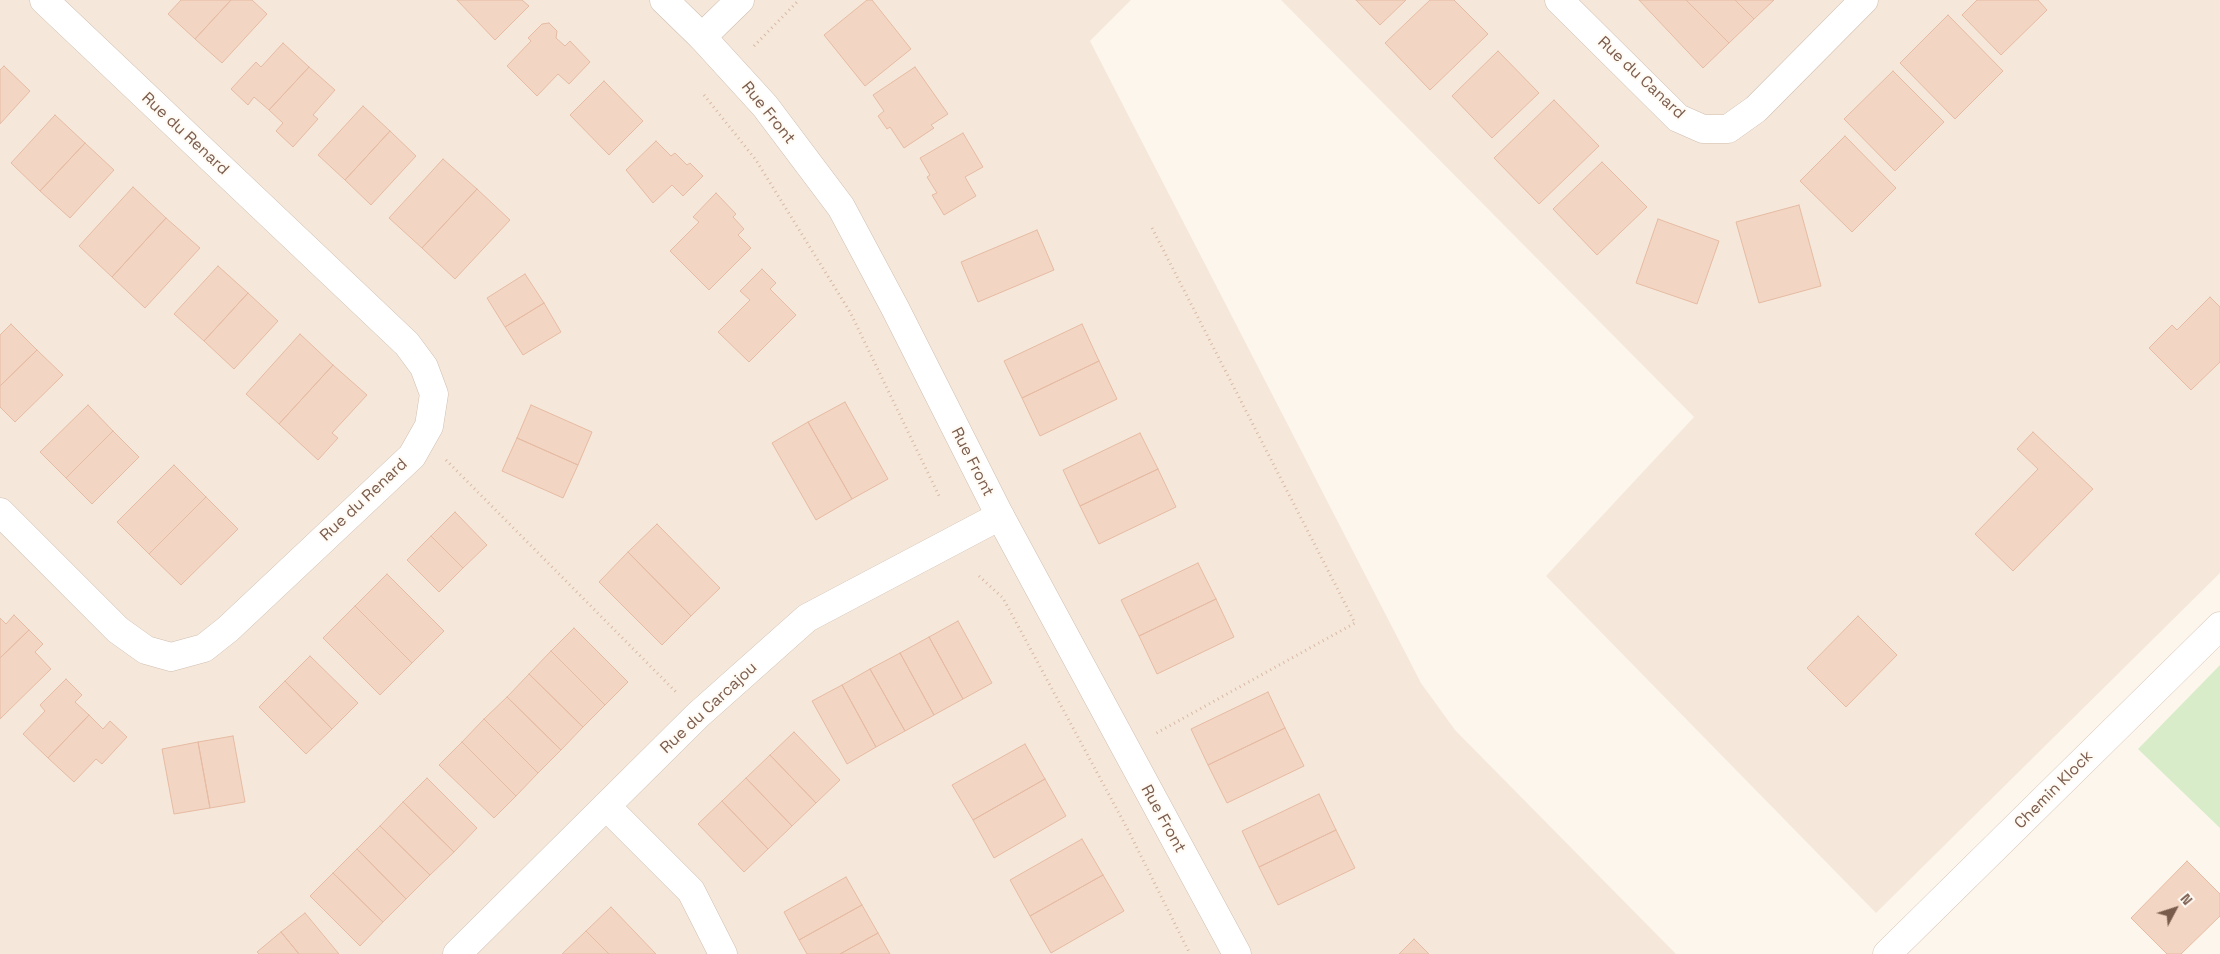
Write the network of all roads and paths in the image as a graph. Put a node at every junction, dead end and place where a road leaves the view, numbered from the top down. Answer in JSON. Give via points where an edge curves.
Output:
{"nodes":[{"id":1,"x":44,"y":0,"type":"edge"},
{"id":2,"x":664,"y":0,"type":"edge"},
{"id":3,"x":740,"y":0,"type":"edge"},
{"id":4,"x":799,"y":0,"type":"edge"},
{"id":5,"x":1559,"y":0,"type":"edge"},
{"id":6,"x":1864,"y":0,"type":"edge"},
{"id":7,"x":702,"y":37,"type":"junction"},
{"id":8,"x":750,"y":50,"type":"dead end"},
{"id":9,"x":704,"y":95,"type":"dead end"},
{"id":10,"x":1152,"y":228,"type":"dead end"},
{"id":11,"x":423,"y":436,"type":"junction"},
{"id":12,"x":940,"y":498,"type":"dead end"},
{"id":13,"x":0,"y":512,"type":"edge"},
{"id":14,"x":1000,"y":516,"type":"junction"},
{"id":15,"x":979,"y":576,"type":"dead end"},
{"id":16,"x":2220,"y":626,"type":"edge"},
{"id":17,"x":698,"y":715,"type":"junction"},
{"id":18,"x":1126,"y":750,"type":"junction"},
{"id":19,"x":606,"y":806,"type":"junction"},
{"id":20,"x":458,"y":954,"type":"edge"},
{"id":21,"x":723,"y":954,"type":"edge"},
{"id":22,"x":1190,"y":954,"type":"edge"},
{"id":23,"x":1236,"y":954,"type":"edge"},
{"id":24,"x":1888,"y":954,"type":"edge"}],
"edges":[{"from":1,"to":11,"type":"street","name":"Rue du Renard","via":[[407,344],[424,367],[434,394],[429,426]]},
{"from":2,"to":7,"type":"street","name":"Rue Front"},
{"from":3,"to":7,"type":"street"},
{"from":4,"to":8,"type":"path"},
{"from":5,"to":6,"type":"street","name":"Rue du Canard","via":[[1678,118],[1703,129],[1711,129],[1728,128],[1756,109]]},
{"from":7,"to":14,"type":"street","name":"Rue Front","via":[[765,106],[840,207]]},
{"from":9,"to":12,"type":"path","via":[[756,160],[850,312]]},
{"from":10,"to":18,"type":"path","via":[[1355,623]]},
{"from":11,"to":13,"type":"street","name":"Rue du Renard","via":[[412,456],[228,629],[204,648],[171,657],[146,650],[118,630]]},
{"from":11,"to":17,"type":"path"},
{"from":14,"to":17,"type":"street","name":"Rue du Carcajou","via":[[807,618]]},
{"from":14,"to":18,"type":"street","name":"Rue Front"},
{"from":15,"to":22,"type":"path","via":[[1004,598]]},
{"from":16,"to":24,"type":"street","name":"Chemin Klock"},
{"from":17,"to":19,"type":"street","name":"Rue du Carcajou"},
{"from":18,"to":23,"type":"street","name":"Rue Front"},
{"from":19,"to":20,"type":"street","name":"Rue du Carcajou"},
{"from":19,"to":21,"type":"street","via":[[691,891]]}]}
